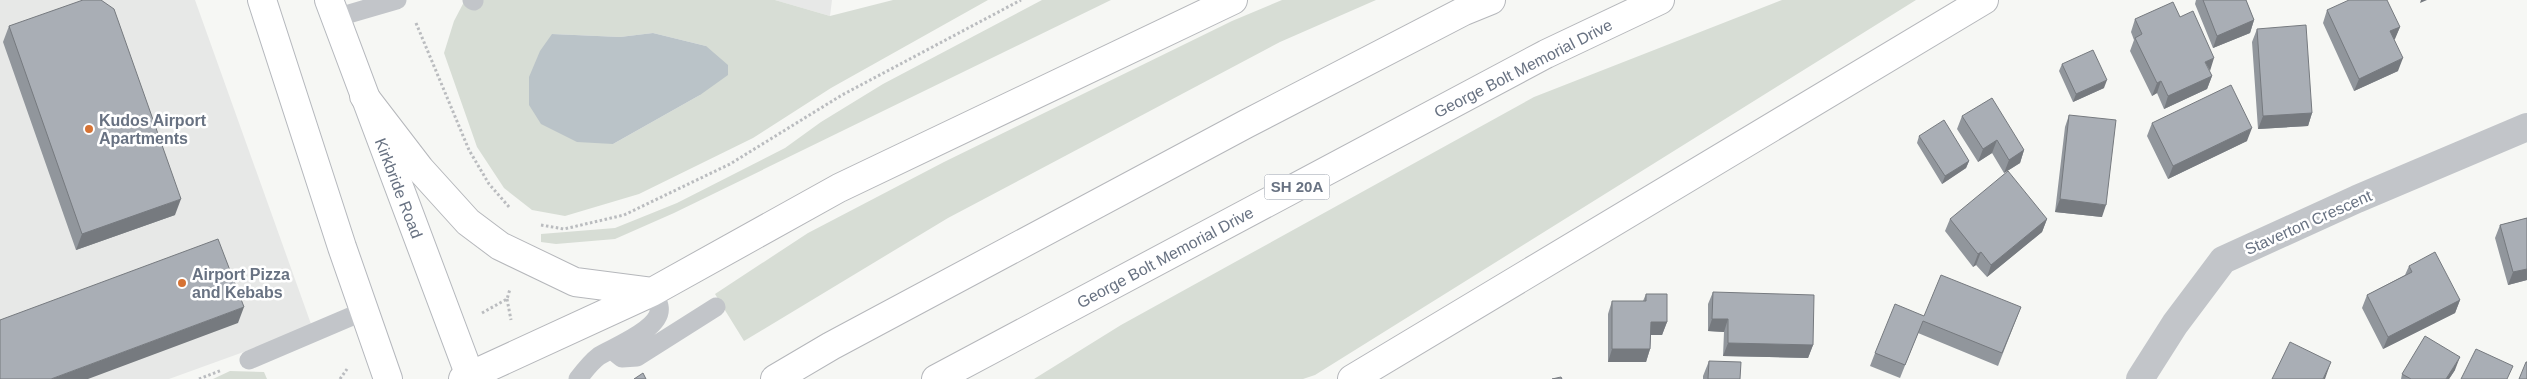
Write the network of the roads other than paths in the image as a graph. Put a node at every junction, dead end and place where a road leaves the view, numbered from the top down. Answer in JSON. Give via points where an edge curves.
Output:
{"nodes":[{"id":1,"x":262,"y":0,"type":"edge"},
{"id":2,"x":397,"y":0,"type":"edge"},
{"id":3,"x":1233,"y":0,"type":"edge"},
{"id":4,"x":1491,"y":0,"type":"edge"},
{"id":5,"x":1660,"y":0,"type":"edge"},
{"id":6,"x":1984,"y":0,"type":"edge"},
{"id":7,"x":332,"y":9,"type":"edge"},
{"id":8,"x":364,"y":96,"type":"junction"},
{"id":9,"x":2527,"y":127,"type":"edge"},
{"id":10,"x":652,"y":292,"type":"junction"},
{"id":11,"x":716,"y":307,"type":"dead end"},
{"id":12,"x":364,"y":311,"type":"junction"},
{"id":13,"x":612,"y":350,"type":"junction"},
{"id":14,"x":249,"y":360,"type":"dead end"},
{"id":15,"x":467,"y":377,"type":"edge"},
{"id":16,"x":388,"y":379,"type":"edge"},
{"id":17,"x":578,"y":379,"type":"edge"},
{"id":18,"x":775,"y":379,"type":"edge"},
{"id":19,"x":936,"y":379,"type":"edge"},
{"id":20,"x":1352,"y":379,"type":"edge"},
{"id":21,"x":2140,"y":379,"type":"edge"}],
"edges":[{"from":1,"to":12,"type":"main road"},
{"from":2,"to":7,"type":"lane"},
{"from":3,"to":10,"type":"main road","via":[[839,188]]},
{"from":4,"to":18,"type":"main road","via":[[1237,129]]},
{"from":5,"to":19,"type":"main road","name":"George Bolt Memorial Drive","number":"SH 20A","via":[[1546,54]]},
{"from":6,"to":20,"type":"main road"},
{"from":7,"to":8,"type":"main road","name":"Kirkbride Road"},
{"from":8,"to":10,"type":"main road","via":[[420,169],[468,222],[500,246],[575,282]]},
{"from":8,"to":15,"type":"main road","name":"Kirkbride Road"},
{"from":9,"to":21,"type":"street","name":"Staverton Crescent","via":[[2223,260],[2175,324]]},
{"from":10,"to":13,"type":"lane","via":[[659,306],[658,315],[650,326]]},
{"from":10,"to":15,"type":"main road"},
{"from":11,"to":13,"type":"lane","via":[[637,357],[622,358]]},
{"from":12,"to":14,"type":"lane"},
{"from":12,"to":16,"type":"main road"},
{"from":13,"to":17,"type":"lane","via":[[599,356]]}]}
